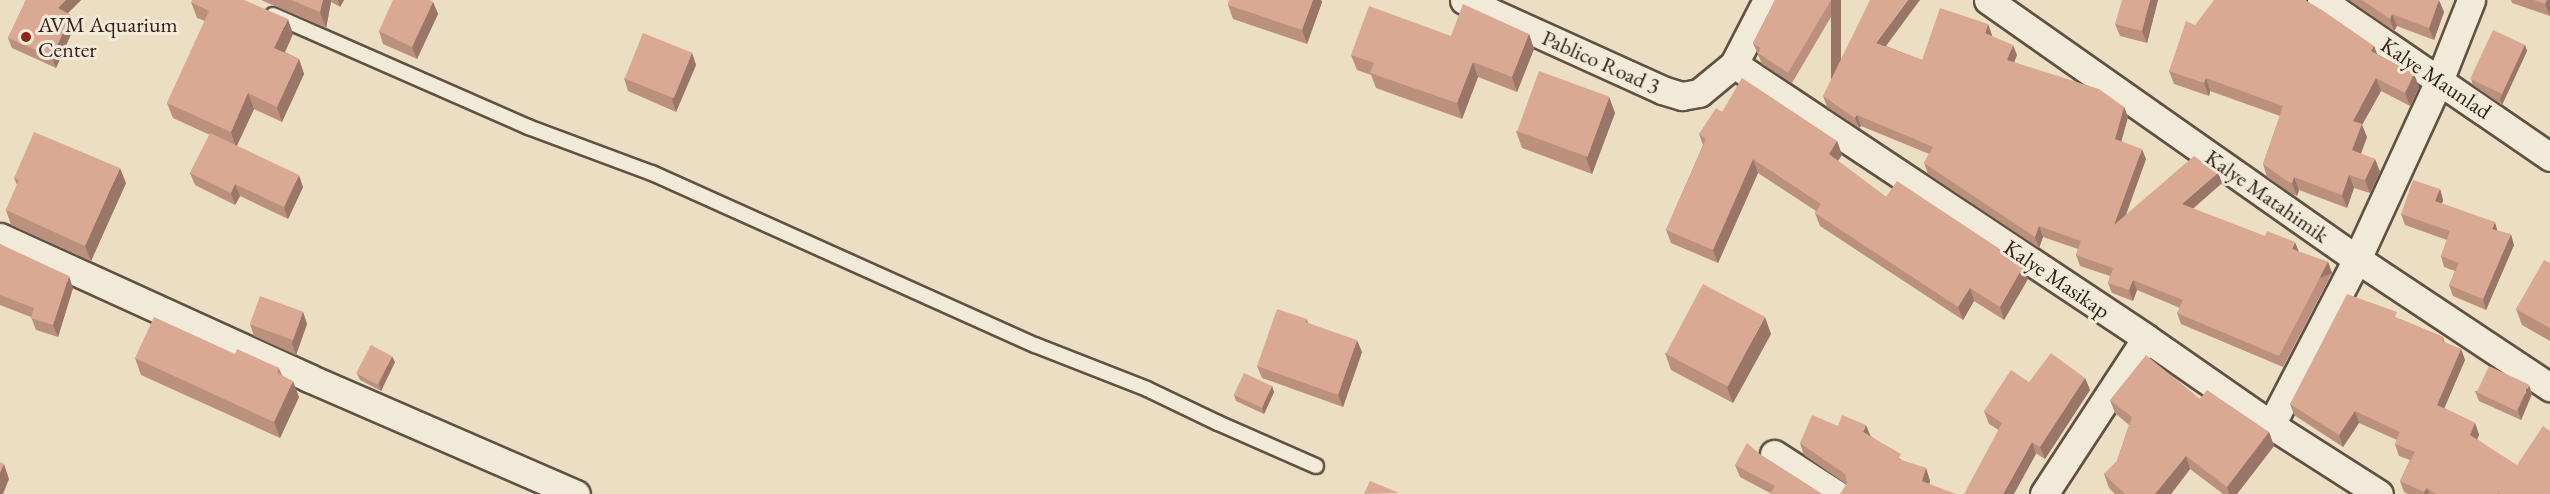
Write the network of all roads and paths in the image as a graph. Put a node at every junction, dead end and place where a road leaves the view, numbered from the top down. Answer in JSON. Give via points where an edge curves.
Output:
{"nodes":[{"id":1,"x":1464,"y":0,"type":"edge"},
{"id":2,"x":1767,"y":0,"type":"edge"},
{"id":3,"x":1988,"y":0,"type":"edge"},
{"id":4,"x":2321,"y":0,"type":"edge"},
{"id":5,"x":2471,"y":0,"type":"edge"},
{"id":6,"x":259,"y":9,"type":"edge"},
{"id":7,"x":1734,"y":64,"type":"junction"},
{"id":8,"x":2439,"y":81,"type":"junction"},
{"id":9,"x":2550,"y":157,"type":"edge"},
{"id":10,"x":0,"y":237,"type":"edge"},
{"id":11,"x":2357,"y":259,"type":"junction"},
{"id":12,"x":2146,"y":338,"type":"junction"},
{"id":13,"x":2550,"y":387,"type":"edge"},
{"id":14,"x":2271,"y":425,"type":"junction"},
{"id":15,"x":1774,"y":454,"type":"dead end"},
{"id":16,"x":1317,"y":466,"type":"dead end"},
{"id":17,"x":2048,"y":492,"type":"edge"},
{"id":18,"x":576,"y":494,"type":"edge"},
{"id":19,"x":1836,"y":494,"type":"edge"},
{"id":20,"x":2379,"y":494,"type":"edge"}],
"edges":[{"from":1,"to":7,"type":"street","name":"Pablico Road 3","via":[[1682,96],[1699,93]]},
{"from":2,"to":7,"type":"street"},
{"from":3,"to":11,"type":"street","name":"Kalye Matahimik"},
{"from":4,"to":8,"type":"street","name":"Kalye Maunlad"},
{"from":5,"to":8,"type":"street"},
{"from":6,"to":16,"type":"lane","via":[[528,127],[652,173],[1014,336],[1147,389]]},
{"from":7,"to":12,"type":"street","name":"Kalye Masikap"},
{"from":8,"to":9,"type":"street","name":"Kalye Maunlad"},
{"from":8,"to":11,"type":"street"},
{"from":10,"to":18,"type":"street"},
{"from":11,"to":13,"type":"street","name":"Kalye Matahimik"},
{"from":11,"to":14,"type":"street"},
{"from":12,"to":14,"type":"street","name":"Kalye Masikap"},
{"from":12,"to":17,"type":"street"},
{"from":14,"to":20,"type":"street","name":"Kalye Masikap"},
{"from":15,"to":19,"type":"street"}]}
